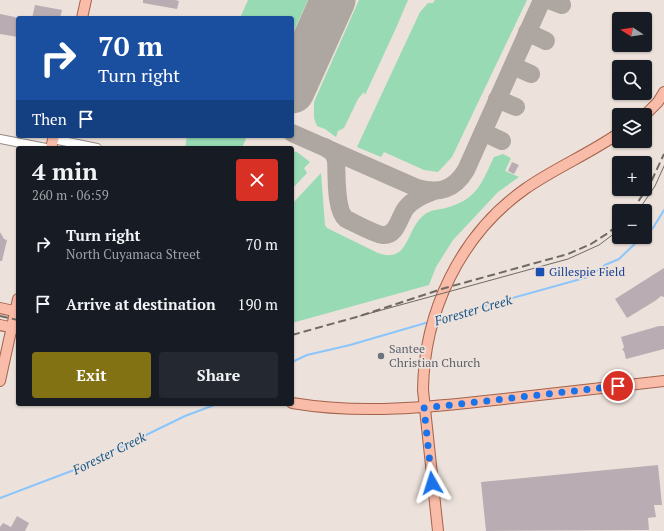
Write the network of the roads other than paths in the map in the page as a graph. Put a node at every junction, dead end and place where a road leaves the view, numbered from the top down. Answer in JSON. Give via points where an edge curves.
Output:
{"nodes":[{"id":1,"x":86,"y":0,"type":"edge"},
{"id":2,"x":82,"y":16,"type":"edge"},
{"id":3,"x":664,"y":92,"type":"edge"},
{"id":4,"x":652,"y":108,"type":"edge"},
{"id":5,"x":612,"y":138,"type":"edge"},
{"id":6,"x":0,"y":139,"type":"edge"},
{"id":7,"x":53,"y":141,"type":"edge"},
{"id":8,"x":36,"y":146,"type":"edge"},
{"id":9,"x":84,"y":146,"type":"edge"},
{"id":10,"x":0,"y":308,"type":"edge"},
{"id":11,"x":16,"y":312,"type":"edge"},
{"id":12,"x":0,"y":325,"type":"edge"},
{"id":13,"x":15,"y":328,"type":"edge"},
{"id":14,"x":0,"y":381,"type":"edge"},
{"id":15,"x":664,"y":381,"type":"edge"},
{"id":16,"x":294,"y":403,"type":"edge"},
{"id":17,"x":424,"y":408,"type":"junction"},
{"id":18,"x":438,"y":531,"type":"edge"}],
"edges":[{"from":1,"to":2,"type":"main road"},
{"from":3,"to":4,"type":"main road"},
{"from":5,"to":17,"type":"main road","via":[[526,189],[501,209],[463,255],[440,299],[428,338],[423,378]]},
{"from":6,"to":8,"type":"street"},
{"from":7,"to":9,"type":"street"},
{"from":10,"to":11,"type":"main road"},
{"from":12,"to":13,"type":"main road"},
{"from":13,"to":14,"type":"main road"},
{"from":15,"to":17,"type":"main road"},
{"from":16,"to":17,"type":"main road","via":[[341,409]]},
{"from":17,"to":18,"type":"main road"}]}
